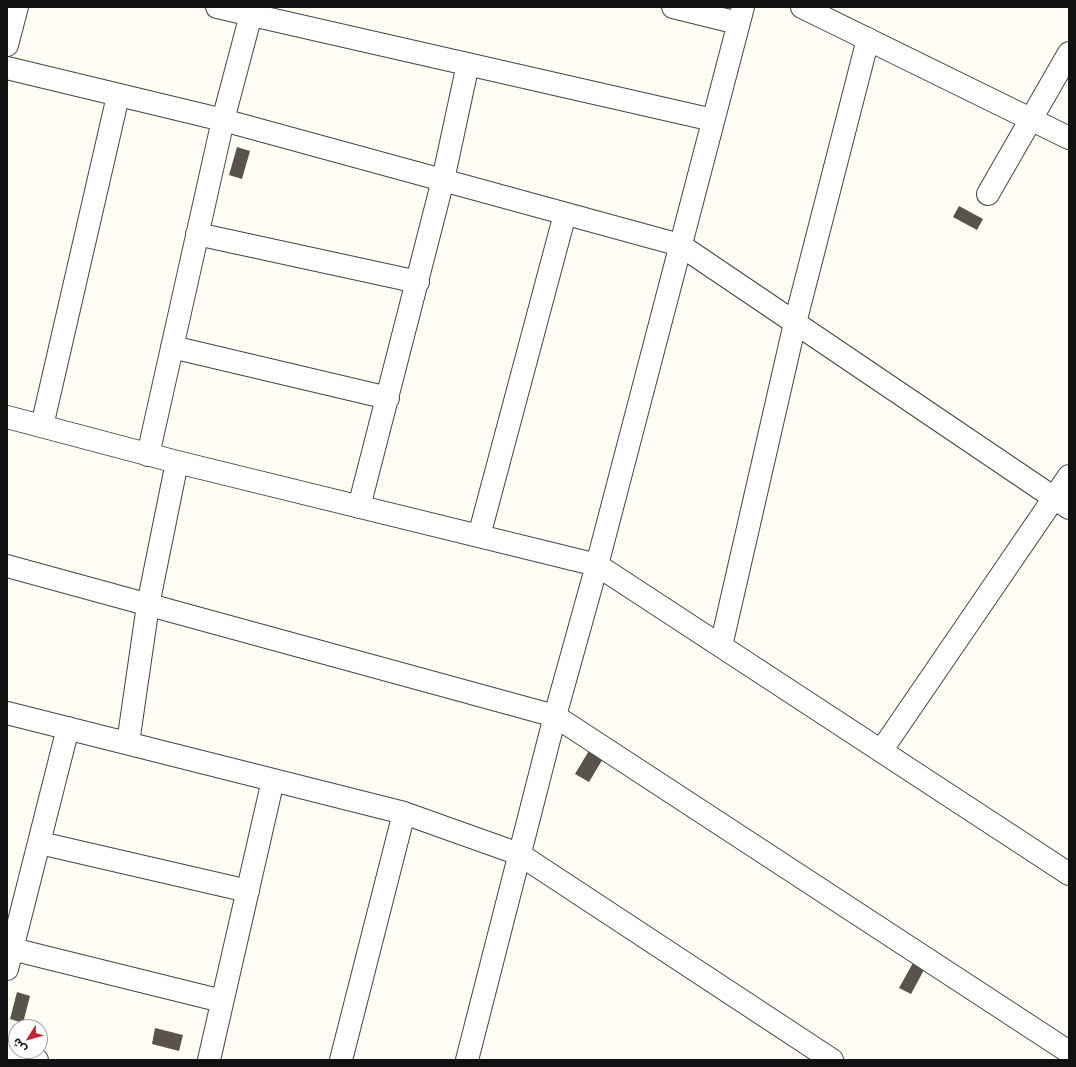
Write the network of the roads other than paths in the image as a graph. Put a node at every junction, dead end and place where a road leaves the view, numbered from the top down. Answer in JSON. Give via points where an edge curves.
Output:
{"nodes":[{"id":1,"x":17,"y":7,"type":"edge"},
{"id":2,"x":218,"y":7,"type":"edge"},
{"id":3,"x":673,"y":7,"type":"edge"},
{"id":4,"x":802,"y":7,"type":"edge"},
{"id":5,"x":252,"y":11,"type":"edge"},
{"id":6,"x":740,"y":15,"type":"edge"},
{"id":7,"x":868,"y":39,"type":"junction"},
{"id":8,"x":7,"y":45,"type":"edge"},
{"id":9,"x":1069,"y":53,"type":"edge"},
{"id":10,"x":468,"y":64,"type":"junction"},
{"id":11,"x":7,"y":68,"type":"edge"},
{"id":12,"x":118,"y":96,"type":"junction"},
{"id":13,"x":1030,"y":119,"type":"junction"},
{"id":14,"x":223,"y":120,"type":"junction"},
{"id":15,"x":713,"y":120,"type":"junction"},
{"id":16,"x":1069,"y":138,"type":"edge"},
{"id":17,"x":443,"y":180,"type":"junction"},
{"id":18,"x":988,"y":194,"type":"dead end"},
{"id":19,"x":565,"y":214,"type":"junction"},
{"id":20,"x":197,"y":234,"type":"junction"},
{"id":21,"x":680,"y":245,"type":"junction"},
{"id":22,"x":418,"y":282,"type":"junction"},
{"id":23,"x":795,"y":323,"type":"junction"},
{"id":24,"x":172,"y":347,"type":"junction"},
{"id":25,"x":388,"y":398,"type":"junction"},
{"id":26,"x":7,"y":417,"type":"edge"},
{"id":27,"x":42,"y":426,"type":"junction"},
{"id":28,"x":148,"y":455,"type":"junction"},
{"id":29,"x":177,"y":462,"type":"junction"},
{"id":30,"x":1069,"y":476,"type":"edge"},
{"id":31,"x":1061,"y":503,"type":"edge"},
{"id":32,"x":359,"y":507,"type":"junction"},
{"id":33,"x":479,"y":536,"type":"junction"},
{"id":34,"x":597,"y":565,"type":"junction"},
{"id":35,"x":7,"y":566,"type":"edge"},
{"id":36,"x":148,"y":605,"type":"junction"},
{"id":37,"x":721,"y":646,"type":"junction"},
{"id":38,"x":7,"y":713,"type":"edge"},
{"id":39,"x":555,"y":716,"type":"junction"},
{"id":40,"x":68,"y":728,"type":"junction"},
{"id":41,"x":128,"y":743,"type":"junction"},
{"id":42,"x":881,"y":751,"type":"junction"},
{"id":43,"x":273,"y":780,"type":"junction"},
{"id":44,"x":404,"y":813,"type":"junction"},
{"id":45,"x":40,"y":844,"type":"junction"},
{"id":46,"x":520,"y":854,"type":"junction"},
{"id":47,"x":1069,"y":874,"type":"edge"},
{"id":48,"x":248,"y":890,"type":"junction"},
{"id":49,"x":10,"y":959,"type":"edge"},
{"id":50,"x":222,"y":1001,"type":"junction"},
{"id":51,"x":1069,"y":1052,"type":"edge"},
{"id":52,"x":7,"y":1053,"type":"edge"},
{"id":53,"x":37,"y":1060,"type":"edge"},
{"id":54,"x":209,"y":1060,"type":"edge"},
{"id":55,"x":341,"y":1060,"type":"edge"},
{"id":56,"x":467,"y":1060,"type":"edge"},
{"id":57,"x":832,"y":1060,"type":"edge"}],
"edges":[{"from":1,"to":8,"type":"street"},
{"from":2,"to":5,"type":"street"},
{"from":3,"to":6,"type":"street"},
{"from":4,"to":7,"type":"street"},
{"from":5,"to":10,"type":"street"},
{"from":5,"to":14,"type":"street"},
{"from":6,"to":15,"type":"street"},
{"from":7,"to":13,"type":"street"},
{"from":7,"to":23,"type":"street"},
{"from":9,"to":13,"type":"street"},
{"from":10,"to":15,"type":"street"},
{"from":10,"to":17,"type":"street"},
{"from":11,"to":12,"type":"street"},
{"from":12,"to":14,"type":"street"},
{"from":12,"to":27,"type":"street"},
{"from":13,"to":16,"type":"street"},
{"from":13,"to":18,"type":"street"},
{"from":14,"to":17,"type":"street"},
{"from":14,"to":20,"type":"street"},
{"from":15,"to":21,"type":"street"},
{"from":17,"to":19,"type":"street"},
{"from":17,"to":22,"type":"street"},
{"from":19,"to":21,"type":"street"},
{"from":19,"to":33,"type":"street"},
{"from":20,"to":22,"type":"street"},
{"from":20,"to":24,"type":"street"},
{"from":21,"to":23,"type":"street"},
{"from":21,"to":34,"type":"street"},
{"from":22,"to":25,"type":"street"},
{"from":23,"to":31,"type":"street"},
{"from":23,"to":37,"type":"street"},
{"from":24,"to":25,"type":"street"},
{"from":24,"to":28,"type":"street"},
{"from":25,"to":32,"type":"street"},
{"from":26,"to":27,"type":"street"},
{"from":27,"to":28,"type":"street"},
{"from":28,"to":29,"type":"street"},
{"from":29,"to":32,"type":"street"},
{"from":29,"to":36,"type":"street"},
{"from":30,"to":31,"type":"street"},
{"from":31,"to":42,"type":"street"},
{"from":32,"to":33,"type":"street"},
{"from":33,"to":34,"type":"street"},
{"from":34,"to":37,"type":"street"},
{"from":34,"to":39,"type":"street"},
{"from":35,"to":36,"type":"street"},
{"from":36,"to":39,"type":"street"},
{"from":36,"to":41,"type":"street"},
{"from":37,"to":42,"type":"street"},
{"from":38,"to":40,"type":"street"},
{"from":39,"to":46,"type":"street"},
{"from":39,"to":51,"type":"street"},
{"from":40,"to":41,"type":"street"},
{"from":40,"to":45,"type":"street"},
{"from":41,"to":43,"type":"street"},
{"from":42,"to":47,"type":"street"},
{"from":43,"to":44,"type":"street"},
{"from":43,"to":48,"type":"street"},
{"from":44,"to":46,"type":"street"},
{"from":44,"to":55,"type":"street"},
{"from":45,"to":48,"type":"street"},
{"from":45,"to":49,"type":"street"},
{"from":46,"to":56,"type":"street"},
{"from":46,"to":57,"type":"street"},
{"from":48,"to":50,"type":"street"},
{"from":49,"to":50,"type":"street"},
{"from":50,"to":54,"type":"street"},
{"from":52,"to":53,"type":"street"}]}
